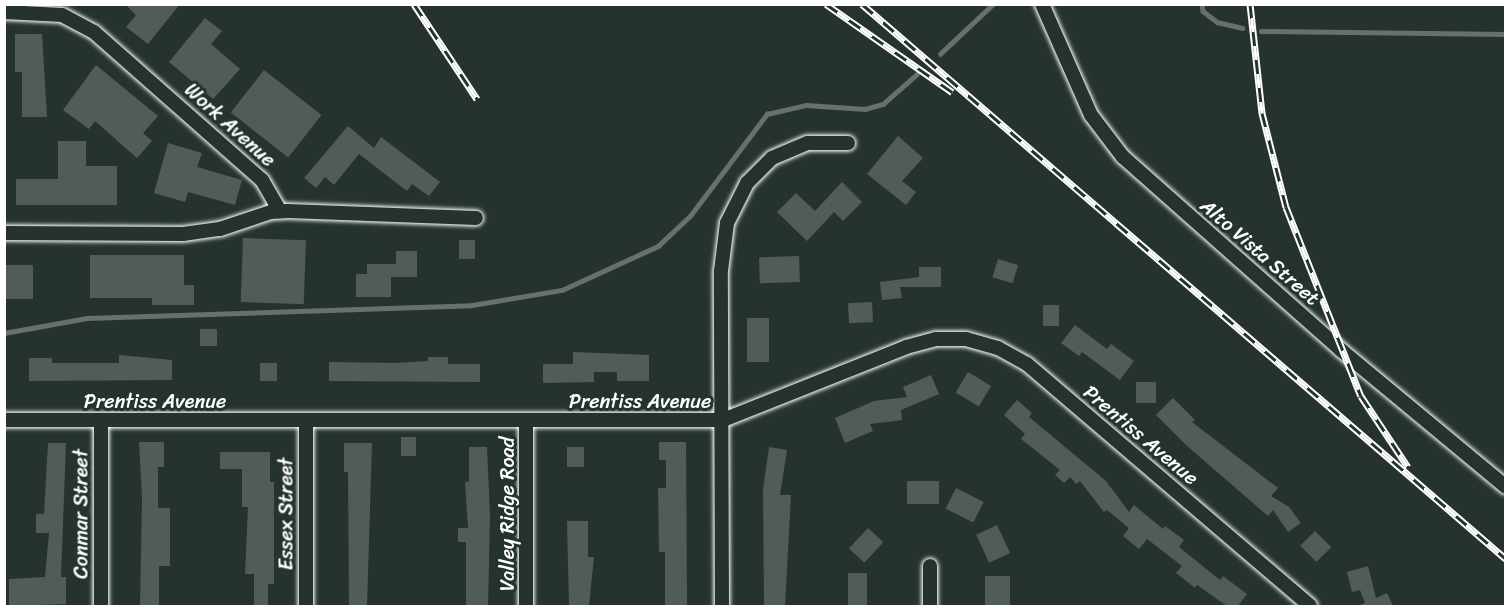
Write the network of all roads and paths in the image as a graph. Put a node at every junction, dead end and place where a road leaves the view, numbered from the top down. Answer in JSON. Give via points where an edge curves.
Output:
{"nodes":[{"id":1,"x":1042,"y":4,"type":"edge"},
{"id":2,"x":4,"y":12,"type":"edge"},
{"id":3,"x":848,"y":143,"type":"dead end"},
{"id":4,"x":280,"y":212,"type":"junction"},
{"id":5,"x":476,"y":218,"type":"dead end"},
{"id":6,"x":4,"y":232,"type":"edge"},
{"id":7,"x":4,"y":420,"type":"edge"},
{"id":8,"x":306,"y":420,"type":"junction"},
{"id":9,"x":723,"y":420,"type":"junction"},
{"id":10,"x":101,"y":421,"type":"junction"},
{"id":11,"x":526,"y":421,"type":"junction"},
{"id":12,"x":1506,"y":487,"type":"edge"},
{"id":13,"x":930,"y":566,"type":"dead end"},
{"id":14,"x":101,"y":606,"type":"edge"},
{"id":15,"x":306,"y":606,"type":"edge"},
{"id":16,"x":526,"y":606,"type":"edge"},
{"id":17,"x":722,"y":606,"type":"edge"},
{"id":18,"x":930,"y":606,"type":"edge"},
{"id":19,"x":1310,"y":606,"type":"edge"}],
"edges":[{"from":1,"to":12,"type":"street","name":"Alto Vista Street","via":[[1091,115],[1123,157],[1341,350]]},
{"from":2,"to":4,"type":"street","name":"Work Avenue","via":[[62,15],[94,32],[262,180]]},
{"from":3,"to":9,"type":"street","via":[[828,141],[789,148],[758,169],[735,202],[722,246]]},
{"from":4,"to":5,"type":"street"},
{"from":4,"to":6,"type":"street","via":[[220,229],[183,234]]},
{"from":7,"to":10,"type":"street","name":"Prentiss Avenue"},
{"from":8,"to":10,"type":"street","name":"Prentiss Avenue"},
{"from":8,"to":11,"type":"street","name":"Prentiss Avenue"},
{"from":8,"to":15,"type":"street","name":"Essex Street"},
{"from":9,"to":11,"type":"street","name":"Prentiss Avenue"},
{"from":9,"to":17,"type":"street"},
{"from":9,"to":19,"type":"street","name":"Prentiss Avenue","via":[[920,342],[951,338],[982,342],[1026,364]]},
{"from":10,"to":14,"type":"street","name":"Conmar Street"},
{"from":11,"to":16,"type":"street","name":"Valley Ridge Road"},
{"from":13,"to":18,"type":"street"}]}
